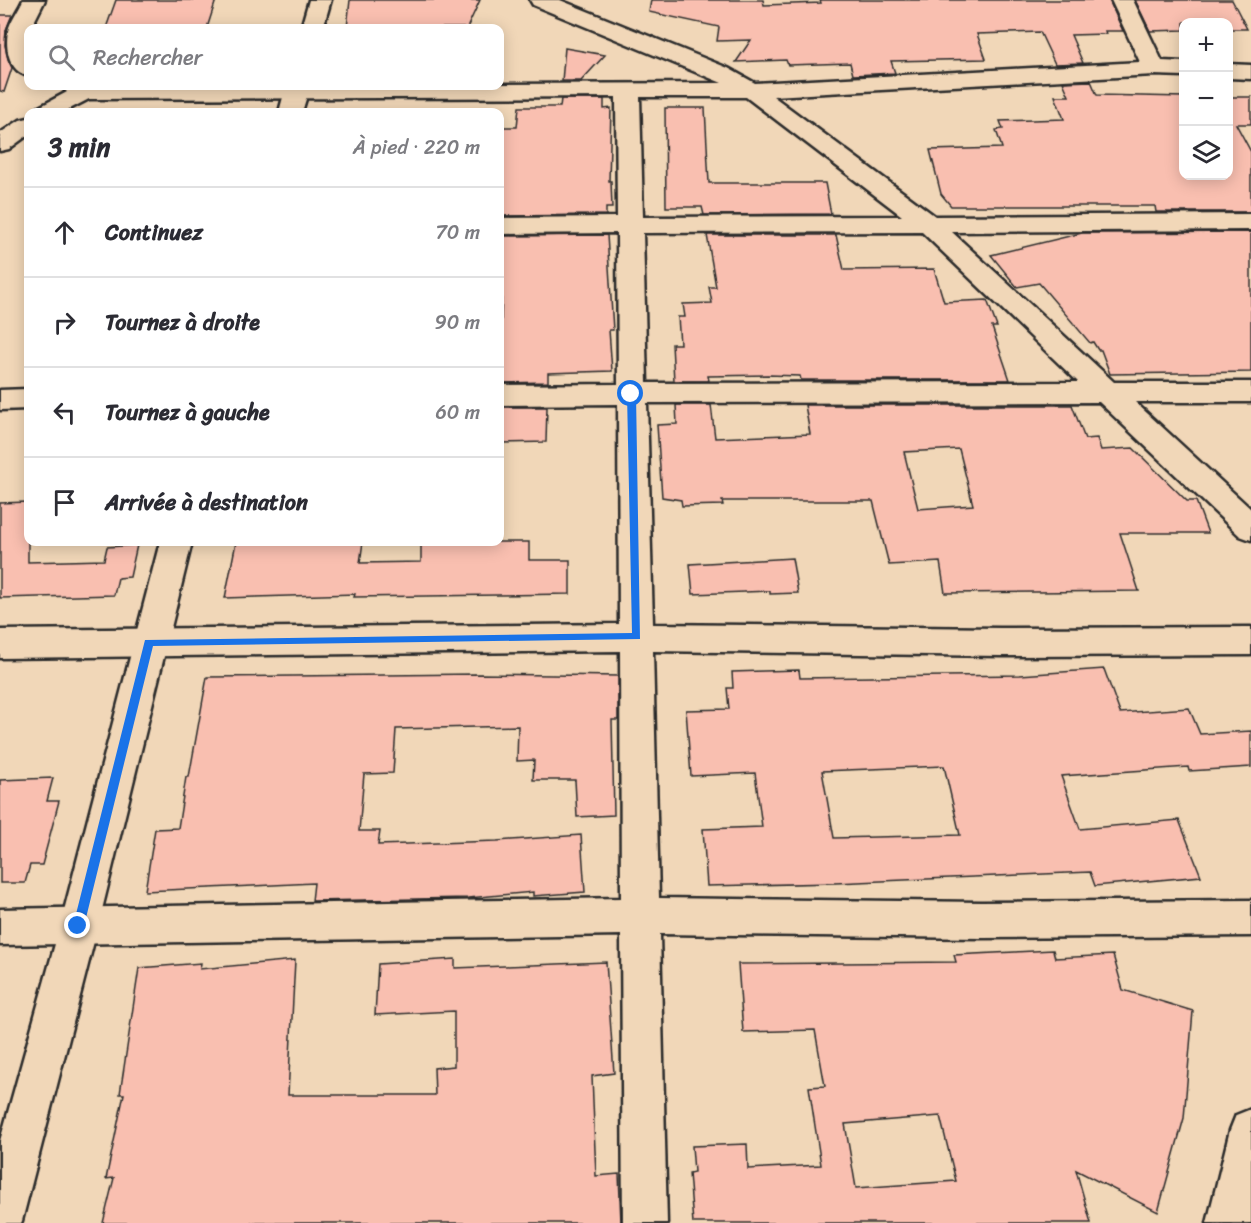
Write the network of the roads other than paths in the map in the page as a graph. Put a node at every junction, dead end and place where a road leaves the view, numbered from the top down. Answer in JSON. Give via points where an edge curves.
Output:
{"nodes":[{"id":1,"x":34,"y":0,"type":"edge"},
{"id":2,"x":320,"y":0,"type":"edge"},
{"id":3,"x":541,"y":0,"type":"edge"},
{"id":4,"x":1122,"y":0,"type":"edge"},
{"id":5,"x":313,"y":24,"type":"edge"},
{"id":6,"x":10,"y":30,"type":"edge"},
{"id":7,"x":24,"y":65,"type":"edge"},
{"id":8,"x":1154,"y":68,"type":"junction"},
{"id":9,"x":1179,"y":69,"type":"edge"},
{"id":10,"x":1233,"y":71,"type":"edge"},
{"id":11,"x":1251,"y":72,"type":"edge"},
{"id":12,"x":78,"y":90,"type":"edge"},
{"id":13,"x":296,"y":90,"type":"edge"},
{"id":14,"x":504,"y":90,"type":"edge"},
{"id":15,"x":751,"y":90,"type":"junction"},
{"id":16,"x":628,"y":91,"type":"junction"},
{"id":17,"x":53,"y":108,"type":"edge"},
{"id":18,"x":292,"y":108,"type":"edge"},
{"id":19,"x":24,"y":128,"type":"edge"},
{"id":20,"x":0,"y":144,"type":"edge"},
{"id":21,"x":927,"y":222,"type":"junction"},
{"id":22,"x":1251,"y":222,"type":"edge"},
{"id":23,"x":632,"y":225,"type":"junction"},
{"id":24,"x":504,"y":226,"type":"edge"},
{"id":25,"x":1105,"y":392,"type":"junction"},
{"id":26,"x":1251,"y":392,"type":"edge"},
{"id":27,"x":631,"y":394,"type":"junction"},
{"id":28,"x":504,"y":395,"type":"edge"},
{"id":29,"x":24,"y":399,"type":"edge"},
{"id":30,"x":0,"y":400,"type":"edge"},
{"id":31,"x":1251,"y":528,"type":"edge"},
{"id":32,"x":175,"y":546,"type":"edge"},
{"id":33,"x":637,"y":637,"type":"junction"},
{"id":34,"x":1251,"y":641,"type":"edge"},
{"id":35,"x":149,"y":642,"type":"junction"},
{"id":36,"x":0,"y":644,"type":"edge"},
{"id":37,"x":640,"y":916,"type":"junction"},
{"id":38,"x":1251,"y":918,"type":"edge"},
{"id":39,"x":78,"y":926,"type":"junction"},
{"id":40,"x":0,"y":927,"type":"edge"},
{"id":41,"x":1251,"y":1130,"type":"edge"},
{"id":42,"x":0,"y":1221,"type":"edge"},
{"id":43,"x":645,"y":1223,"type":"edge"},
{"id":44,"x":1229,"y":1223,"type":"edge"}],
"edges":[{"from":1,"to":6,"type":"street"},
{"from":2,"to":5,"type":"street"},
{"from":3,"to":15,"type":"street","via":[[720,73]]},
{"from":4,"to":8,"type":"street"},
{"from":6,"to":7,"type":"street"},
{"from":8,"to":9,"type":"street"},
{"from":8,"to":15,"type":"street"},
{"from":10,"to":11,"type":"street"},
{"from":12,"to":17,"type":"street"},
{"from":13,"to":18,"type":"street"},
{"from":14,"to":16,"type":"street"},
{"from":15,"to":16,"type":"street"},
{"from":15,"to":21,"type":"street"},
{"from":16,"to":23,"type":"street"},
{"from":19,"to":20,"type":"street"},
{"from":21,"to":22,"type":"street"},
{"from":21,"to":23,"type":"street"},
{"from":21,"to":25,"type":"street"},
{"from":23,"to":24,"type":"street"},
{"from":23,"to":27,"type":"street"},
{"from":25,"to":26,"type":"street"},
{"from":25,"to":27,"type":"street"},
{"from":25,"to":31,"type":"street"},
{"from":27,"to":28,"type":"street"},
{"from":27,"to":33,"type":"street"},
{"from":29,"to":30,"type":"street"},
{"from":32,"to":35,"type":"street"},
{"from":33,"to":34,"type":"street"},
{"from":33,"to":35,"type":"street"},
{"from":33,"to":37,"type":"street"},
{"from":35,"to":36,"type":"street"},
{"from":35,"to":39,"type":"street"},
{"from":37,"to":38,"type":"street"},
{"from":37,"to":39,"type":"street"},
{"from":37,"to":43,"type":"street"},
{"from":39,"to":40,"type":"street"},
{"from":39,"to":42,"type":"street"},
{"from":41,"to":44,"type":"street"}]}
